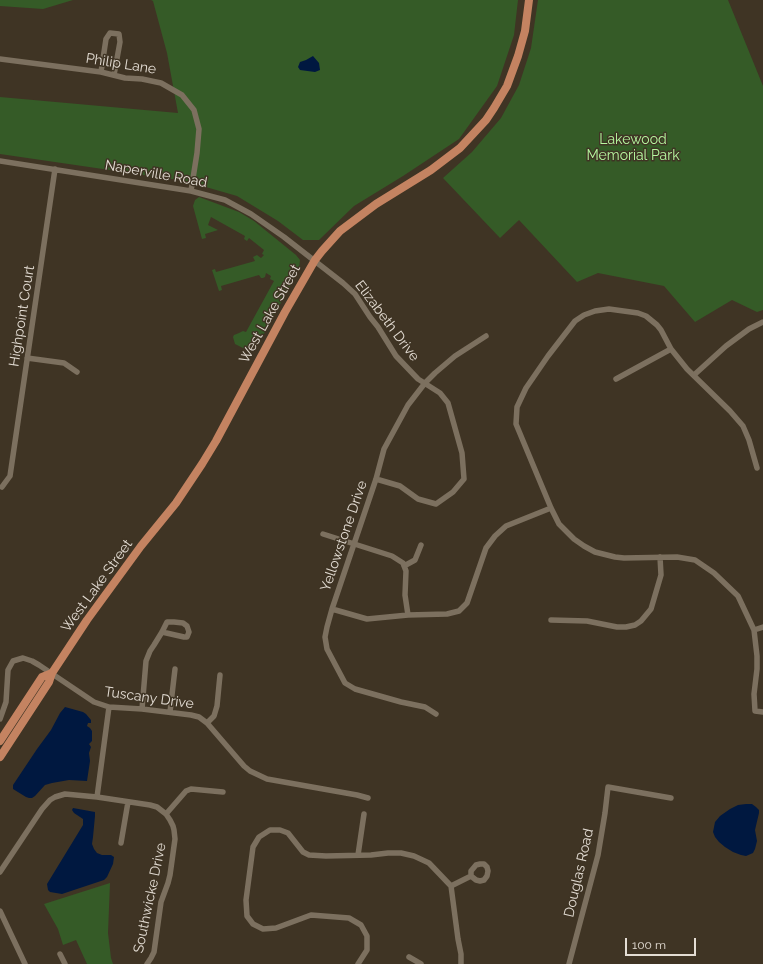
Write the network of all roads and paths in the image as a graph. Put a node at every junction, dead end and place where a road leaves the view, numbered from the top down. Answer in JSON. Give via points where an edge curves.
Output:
{"nodes":[{"id":1,"x":529,"y":0,"type":"edge"},
{"id":2,"x":0,"y":59,"type":"edge"},
{"id":3,"x":101,"y":72,"type":"junction"},
{"id":4,"x":114,"y":75,"type":"junction"},
{"id":5,"x":0,"y":161,"type":"edge"},
{"id":6,"x":55,"y":170,"type":"junction"},
{"id":7,"x":191,"y":191,"type":"junction"},
{"id":8,"x":315,"y":260,"type":"junction"},
{"id":9,"x":763,"y":322,"type":"edge"},
{"id":10,"x":486,"y":336,"type":"dead end"},
{"id":11,"x":671,"y":349,"type":"junction"},
{"id":12,"x":27,"y":358,"type":"junction"},
{"id":13,"x":76,"y":372,"type":"dead end"},
{"id":14,"x":694,"y":375,"type":"junction"},
{"id":15,"x":616,"y":379,"type":"dead end"},
{"id":16,"x":425,"y":384,"type":"junction"},
{"id":17,"x":757,"y":468,"type":"dead end"},
{"id":18,"x":376,"y":479,"type":"junction"},
{"id":19,"x":2,"y":487,"type":"dead end"},
{"id":20,"x":551,"y":508,"type":"junction"},
{"id":21,"x":323,"y":534,"type":"dead end"},
{"id":22,"x":353,"y":544,"type":"junction"},
{"id":23,"x":421,"y":545,"type":"dead end"},
{"id":24,"x":660,"y":557,"type":"junction"},
{"id":25,"x":404,"y":566,"type":"junction"},
{"id":26,"x":332,"y":609,"type":"junction"},
{"id":27,"x":408,"y":615,"type":"junction"},
{"id":28,"x":551,"y":620,"type":"dead end"},
{"id":29,"x":763,"y":628,"type":"edge"},
{"id":30,"x":754,"y":630,"type":"junction"},
{"id":31,"x":162,"y":632,"type":"junction"},
{"id":32,"x":175,"y":670,"type":"dead end"},
{"id":33,"x":52,"y":673,"type":"junction"},
{"id":34,"x":220,"y":675,"type":"dead end"},
{"id":35,"x":109,"y":707,"type":"junction"},
{"id":36,"x":142,"y":709,"type":"junction"},
{"id":37,"x":170,"y":712,"type":"junction"},
{"id":38,"x":763,"y":712,"type":"edge"},
{"id":39,"x":436,"y":714,"type":"dead end"},
{"id":40,"x":0,"y":719,"type":"edge"},
{"id":41,"x":207,"y":723,"type":"junction"},
{"id":42,"x":0,"y":741,"type":"edge"},
{"id":43,"x":0,"y":757,"type":"edge"},
{"id":44,"x":223,"y":792,"type":"dead end"},
{"id":45,"x":97,"y":797,"type":"junction"},
{"id":46,"x":368,"y":798,"type":"dead end"},
{"id":47,"x":671,"y":798,"type":"dead end"},
{"id":48,"x":128,"y":802,"type":"junction"},
{"id":49,"x":166,"y":814,"type":"junction"},
{"id":50,"x":364,"y":814,"type":"dead end"},
{"id":51,"x":121,"y":843,"type":"dead end"},
{"id":52,"x":358,"y":855,"type":"junction"},
{"id":53,"x":0,"y":872,"type":"edge"},
{"id":54,"x":470,"y":876,"type":"dead end"},
{"id":55,"x":451,"y":886,"type":"junction"},
{"id":56,"x":0,"y":911,"type":"edge"},
{"id":57,"x":60,"y":954,"type":"dead end"},
{"id":58,"x":409,"y":957,"type":"dead end"},
{"id":59,"x":25,"y":964,"type":"edge"},
{"id":60,"x":65,"y":964,"type":"edge"},
{"id":61,"x":147,"y":964,"type":"edge"},
{"id":62,"x":358,"y":964,"type":"edge"},
{"id":63,"x":421,"y":964,"type":"edge"},
{"id":64,"x":461,"y":964,"type":"edge"},
{"id":65,"x":569,"y":964,"type":"edge"}],
"edges":[{"from":1,"to":8,"type":"highway","name":"West Lake Street","via":[[525,31],[518,56],[507,86],[486,120],[460,148],[340,231]]},
{"from":2,"to":3,"type":"street","name":"Philip Lane"},
{"from":3,"to":4,"type":"street","name":"Philip Lane"},
{"from":3,"to":4,"type":"street","via":[[106,39],[110,34],[119,34]]},
{"from":4,"to":7,"type":"street","name":"Philip Lane","via":[[161,83],[182,95],[194,110],[199,129]]},
{"from":5,"to":6,"type":"street","name":"Naperville Road"},
{"from":6,"to":7,"type":"street","name":"Naperville Road"},
{"from":6,"to":12,"type":"street","name":"Highpoint Court"},
{"from":7,"to":8,"type":"street","name":"Naperville Road","via":[[225,200],[251,214]]},
{"from":8,"to":16,"type":"street","name":"Elizabeth Drive","via":[[355,294],[396,356]]},
{"from":8,"to":33,"type":"highway","name":"West Lake Street","via":[[202,464],[176,503],[87,620]]},
{"from":9,"to":14,"type":"street","via":[[748,329]]},
{"from":10,"to":16,"type":"street","name":"Yellowstone Drive","via":[[455,356]]},
{"from":11,"to":14,"type":"street"},
{"from":11,"to":15,"type":"street"},
{"from":11,"to":20,"type":"street","via":[[662,330],[646,316],[609,309],[584,315],[575,321],[548,356],[526,388],[517,407],[516,424]]},
{"from":12,"to":13,"type":"street","via":[[64,363]]},
{"from":12,"to":19,"type":"street","name":"Highpoint Court","via":[[10,476]]},
{"from":14,"to":17,"type":"street","via":[[743,426]]},
{"from":16,"to":18,"type":"street","name":"Yellowstone Drive","via":[[408,406],[384,449]]},
{"from":16,"to":18,"type":"street","name":"Elizabeth Drive","via":[[440,393],[448,403],[462,453],[464,479],[453,492],[436,504],[418,499],[400,486]]},
{"from":18,"to":22,"type":"street","name":"Yellowstone Drive"},
{"from":20,"to":24,"type":"street","via":[[559,524],[568,534],[595,552],[624,558]]},
{"from":20,"to":27,"type":"street","via":[[506,526],[495,536],[486,548],[467,603],[459,610],[447,614]]},
{"from":21,"to":22,"type":"street"},
{"from":22,"to":25,"type":"street","via":[[392,556]]},
{"from":22,"to":26,"type":"street","name":"Yellowstone Drive"},
{"from":23,"to":25,"type":"street","via":[[415,560]]},
{"from":24,"to":28,"type":"street","via":[[660,582],[651,610],[635,625],[617,627],[587,621]]},
{"from":24,"to":30,"type":"street","via":[[695,560],[714,573],[738,596]]},
{"from":25,"to":27,"type":"street","via":[[404,596]]},
{"from":26,"to":27,"type":"street","via":[[367,619]]},
{"from":26,"to":39,"type":"street","name":"Yellowstone Drive","via":[[325,637],[327,649],[345,683],[355,689],[425,707]]},
{"from":29,"to":30,"type":"street"},
{"from":30,"to":38,"type":"street","via":[[757,656],[755,711]]},
{"from":31,"to":31,"type":"street","via":[[167,622],[183,623],[189,632],[184,637]]},
{"from":31,"to":36,"type":"street","via":[[146,660]]},
{"from":32,"to":37,"type":"street"},
{"from":33,"to":35,"type":"street","name":"Tuscany Drive","via":[[94,702]]},
{"from":33,"to":40,"type":"street","name":"Tuscany Drive","via":[[32,660],[23,658],[13,661],[8,670],[6,702]]},
{"from":33,"to":42,"type":"highway","name":"West Lake Street","via":[[42,677]]},
{"from":33,"to":43,"type":"highway","name":"West Lake Street","via":[[50,682]]},
{"from":34,"to":41,"type":"street","via":[[214,716]]},
{"from":35,"to":36,"type":"street","name":"Tuscany Drive"},
{"from":35,"to":45,"type":"street"},
{"from":36,"to":37,"type":"street","name":"Tuscany Drive"},
{"from":37,"to":41,"type":"street","name":"Tuscany Drive","via":[[191,715]]},
{"from":41,"to":46,"type":"street","name":"Tuscany Drive","via":[[244,766],[258,775],[267,779]]},
{"from":44,"to":49,"type":"street","via":[[191,789],[186,791]]},
{"from":45,"to":48,"type":"street"},
{"from":45,"to":53,"type":"street","via":[[65,794],[50,800]]},
{"from":47,"to":65,"type":"street","name":"Douglas Road","via":[[608,787],[598,855]]},
{"from":48,"to":49,"type":"street","via":[[157,807]]},
{"from":48,"to":51,"type":"street"},
{"from":49,"to":61,"type":"street","name":"Southwicke Drive","via":[[173,826],[175,839],[170,876],[161,902],[154,952]]},
{"from":50,"to":52,"type":"street"},
{"from":52,"to":55,"type":"street","via":[[401,853],[414,856],[429,863]]},
{"from":52,"to":62,"type":"street","via":[[309,855],[303,852],[288,833],[270,830],[258,837],[253,847],[246,900],[247,916],[253,924],[263,929],[276,928],[311,915],[349,918],[361,925],[367,936],[367,950]]},
{"from":54,"to":55,"type":"street"},
{"from":55,"to":64,"type":"street"},
{"from":56,"to":59,"type":"street"},
{"from":57,"to":60,"type":"street"},
{"from":58,"to":63,"type":"street"}]}
